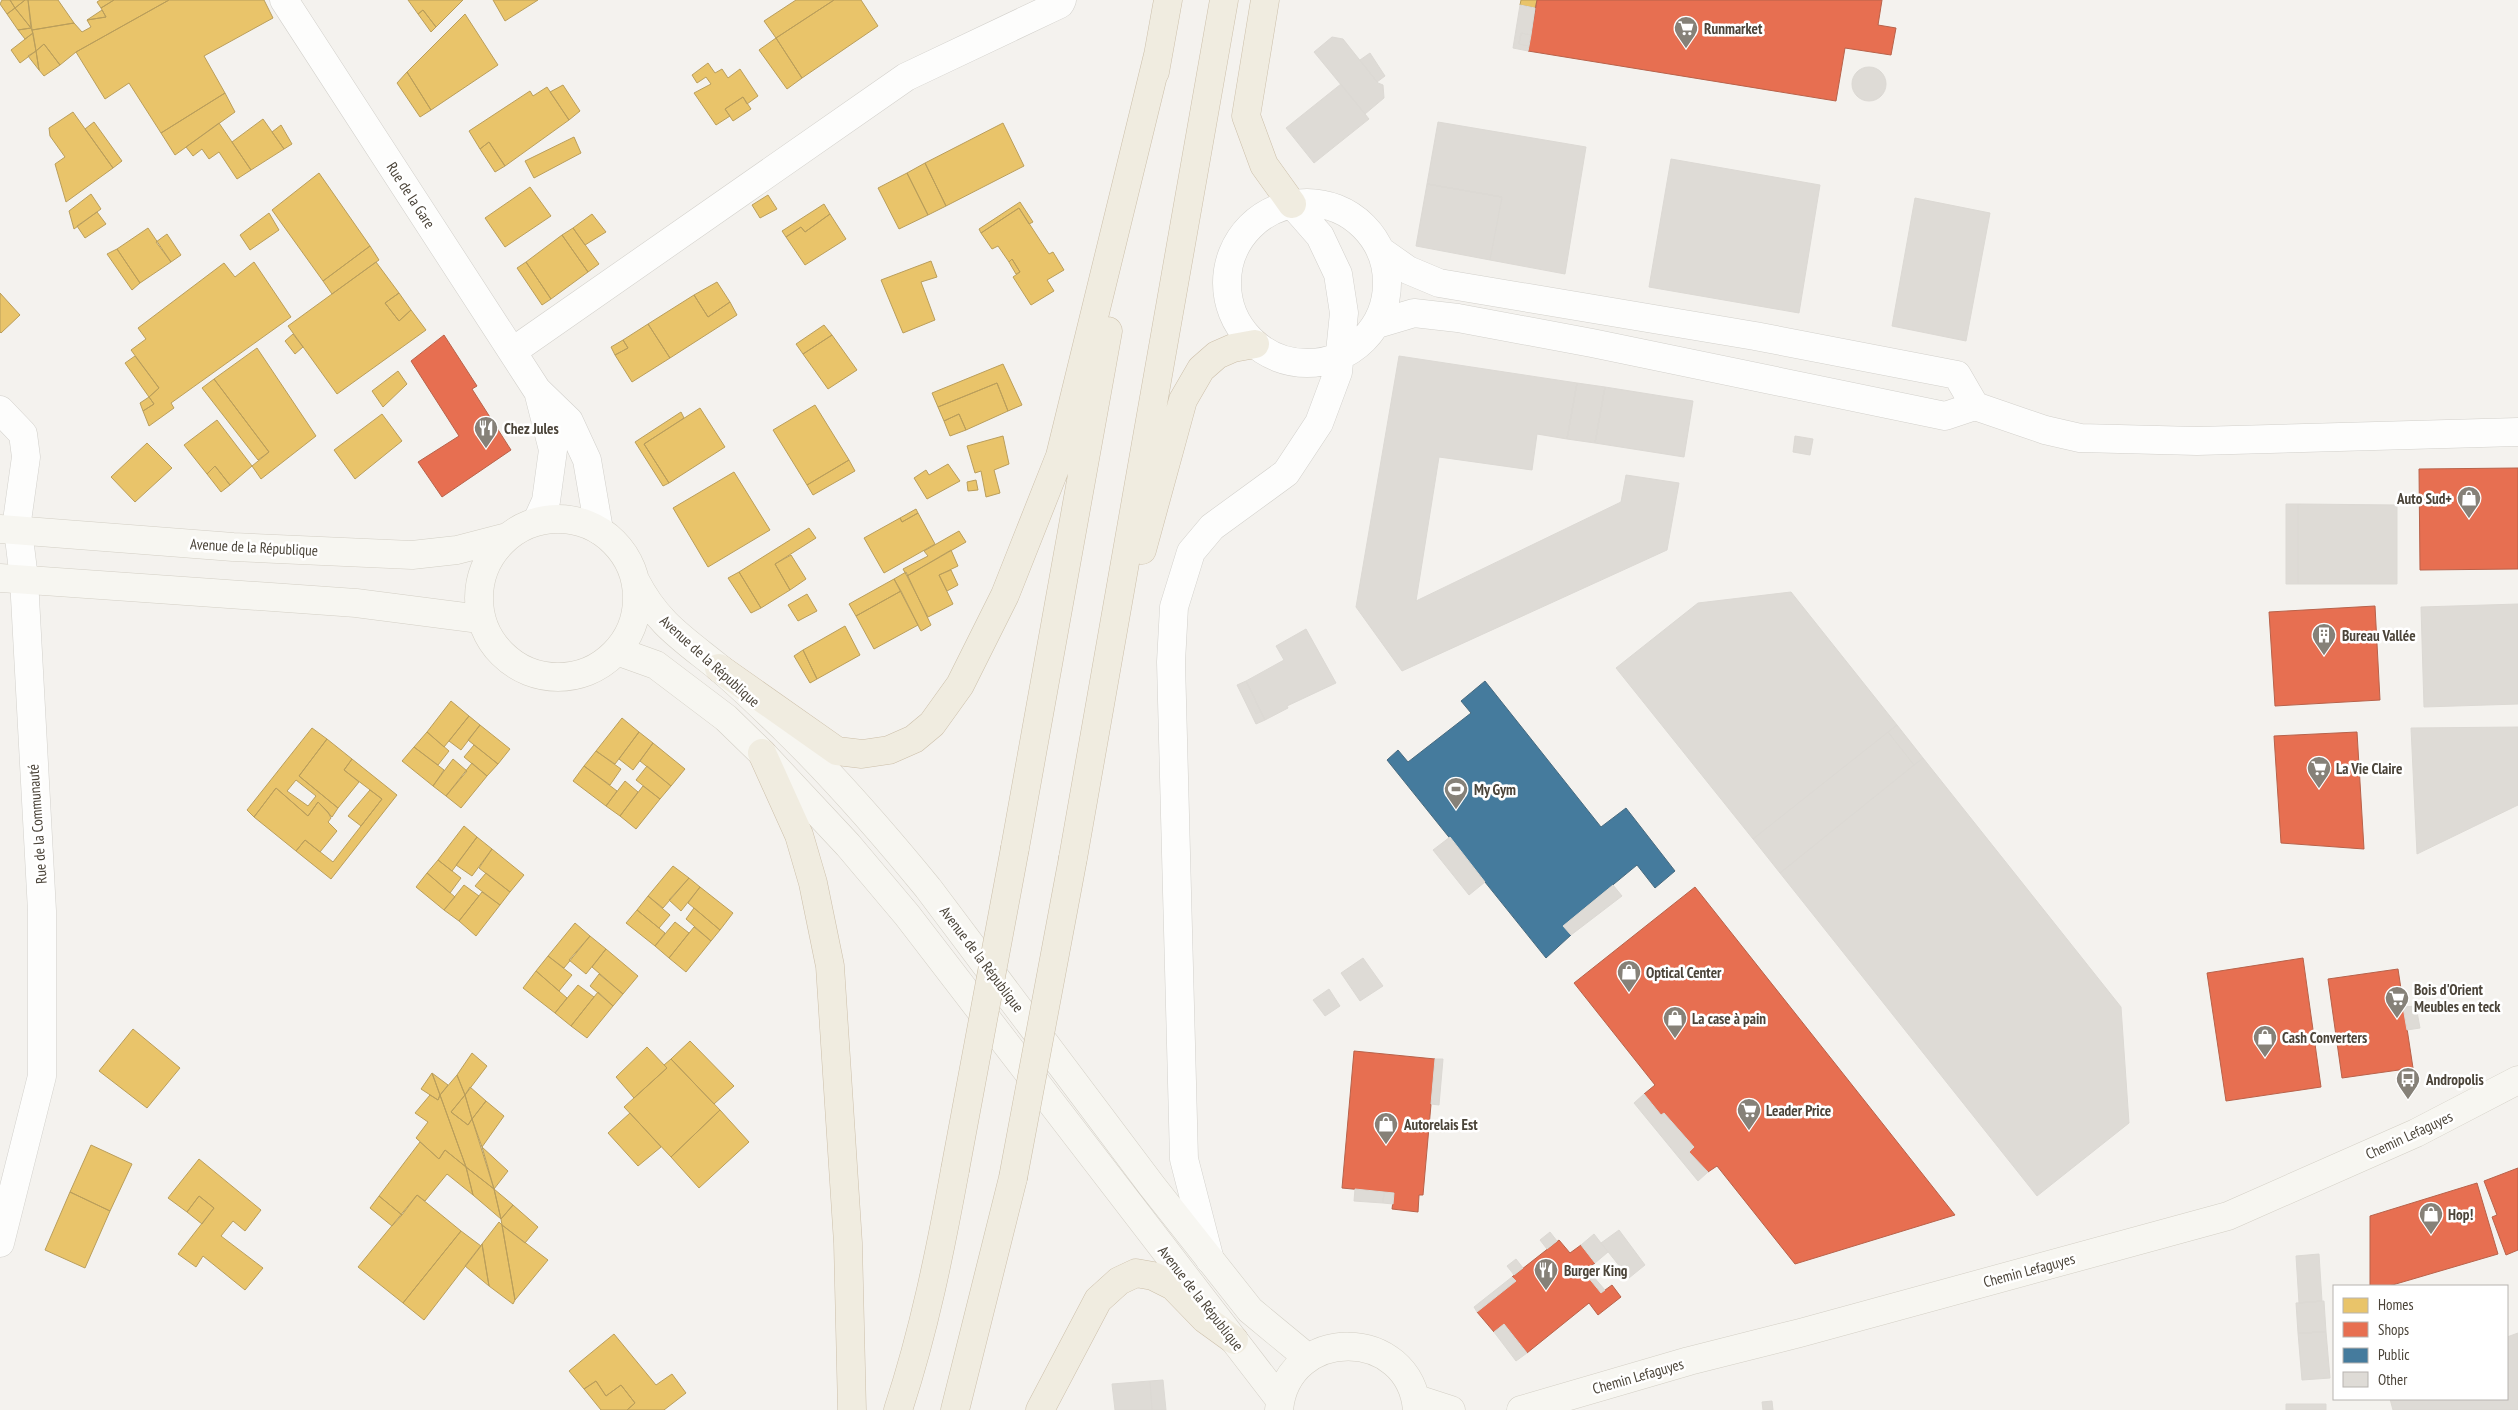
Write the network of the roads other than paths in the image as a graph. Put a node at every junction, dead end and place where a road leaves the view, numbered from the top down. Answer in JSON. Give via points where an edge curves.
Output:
{"nodes":[{"id":1,"x":284,"y":0,"type":"edge"},
{"id":2,"x":1062,"y":0,"type":"edge"},
{"id":3,"x":1168,"y":0,"type":"edge"},
{"id":4,"x":1224,"y":0,"type":"edge"},
{"id":5,"x":1265,"y":0,"type":"edge"},
{"id":6,"x":1158,"y":55,"type":"junction"},
{"id":7,"x":1292,"y":204,"type":"junction"},
{"id":8,"x":1381,"y":252,"type":"junction"},
{"id":9,"x":1377,"y":324,"type":"junction"},
{"id":10,"x":1254,"y":344,"type":"junction"},
{"id":11,"x":512,"y":352,"type":"junction"},
{"id":12,"x":1340,"y":357,"type":"junction"},
{"id":13,"x":537,"y":390,"type":"junction"},
{"id":14,"x":1975,"y":406,"type":"junction"},
{"id":15,"x":0,"y":410,"type":"edge"},
{"id":16,"x":2518,"y":432,"type":"edge"},
{"id":17,"x":538,"y":521,"type":"junction"},
{"id":18,"x":9,"y":530,"type":"edge"},
{"id":19,"x":599,"y":530,"type":"junction"},
{"id":20,"x":507,"y":537,"type":"junction"},
{"id":21,"x":12,"y":579,"type":"edge"},
{"id":22,"x":635,"y":580,"type":"junction"},
{"id":23,"x":480,"y":619,"type":"junction"},
{"id":24,"x":617,"y":651,"type":"junction"},
{"id":25,"x":719,"y":668,"type":"junction"},
{"id":26,"x":1095,"y":723,"type":"junction"},
{"id":27,"x":762,"y":752,"type":"junction"},
{"id":28,"x":2518,"y":1080,"type":"edge"},
{"id":29,"x":0,"y":1242,"type":"edge"},
{"id":30,"x":1210,"y":1260,"type":"junction"},
{"id":31,"x":1234,"y":1340,"type":"junction"},
{"id":32,"x":1308,"y":1358,"type":"junction"},
{"id":33,"x":1279,"y":1405,"type":"edge"},
{"id":34,"x":1417,"y":1405,"type":"edge"},
{"id":35,"x":852,"y":1410,"type":"edge"},
{"id":36,"x":898,"y":1410,"type":"edge"},
{"id":37,"x":955,"y":1410,"type":"edge"},
{"id":38,"x":1040,"y":1410,"type":"edge"},
{"id":39,"x":1451,"y":1410,"type":"edge"},
{"id":40,"x":1521,"y":1410,"type":"edge"}],
"edges":[{"from":1,"to":11,"type":"street","name":"Rue de la Gare"},
{"from":2,"to":11,"type":"street","via":[[1060,4],[906,77]]},
{"from":3,"to":6,"type":"highway"},
{"from":4,"to":26,"type":"highway"},
{"from":5,"to":7,"type":"highway","via":[[1246,116],[1264,165]]},
{"from":6,"to":25,"type":"highway","via":[[1060,456],[1005,595],[960,686],[932,724],[914,739],[889,750],[862,754],[837,752]]},
{"from":6,"to":36,"type":"highway","bridge":true,"via":[[937,1270]]},
{"from":7,"to":8,"type":"street","via":[[1332,207],[1351,216],[1368,230]]},
{"from":7,"to":10,"type":"street","via":[[1268,214],[1247,229],[1234,250],[1227,275],[1228,301],[1238,325]]},
{"from":7,"to":12,"type":"street","via":[[1320,236],[1338,274],[1344,314]]},
{"from":8,"to":9,"type":"street","via":[[1387,276],[1386,300]]},
{"from":8,"to":14,"type":"street","via":[[1408,270],[1439,283],[1754,336],[1957,375]]},
{"from":9,"to":12,"type":"street","via":[[1361,343]]},
{"from":9,"to":14,"type":"street","via":[[1414,313],[1458,318],[1945,416]]},
{"from":10,"to":12,"type":"street","via":[[1295,363],[1318,363]]},
{"from":10,"to":26,"type":"highway","via":[[1217,355],[1200,369],[1183,400]]},
{"from":11,"to":13,"type":"street","name":"Rue de la Gare"},
{"from":12,"to":30,"type":"street","via":[[1338,372],[1319,423],[1286,473],[1212,527],[1191,552],[1174,607],[1171,662],[1184,1159]]},
{"from":13,"to":17,"type":"street","name":"Rue de la Gare","via":[[553,450],[546,500]]},
{"from":13,"to":19,"type":"street","name":"Rue de la Gare","via":[[568,421],[588,460]]},
{"from":14,"to":16,"type":"street","via":[[2045,430],[2080,438],[2197,441]]},
{"from":15,"to":18,"type":"street","name":"Rue de la Communauté","via":[[23,434],[26,457]]},
{"from":17,"to":19,"type":"main road","via":[[569,519]]},
{"from":17,"to":20,"type":"main road"},
{"from":18,"to":20,"type":"main road","name":"Avenue de la République","via":[[412,555],[457,550]]},
{"from":18,"to":21,"type":"street","name":"Rue de la Communauté"},
{"from":19,"to":22,"type":"main road","via":[[622,551]]},
{"from":20,"to":23,"type":"main road","via":[[484,565],[477,601]]},
{"from":21,"to":23,"type":"main road","via":[[356,603]]},
{"from":21,"to":29,"type":"street","name":"Rue de la Communauté","via":[[42,911],[42,1076]]},
{"from":22,"to":24,"type":"main road","via":[[638,599],[635,617]]},
{"from":22,"to":25,"type":"main road","name":"Avenue de la République","via":[[646,602],[672,632]]},
{"from":23,"to":24,"type":"main road","via":[[499,651],[531,672],[549,676],[586,672]]},
{"from":24,"to":27,"type":"main road","name":"Avenue de la République","via":[[664,670],[726,718]]},
{"from":25,"to":30,"type":"main road","name":"Avenue de la République","via":[[786,730],[895,847]]},
{"from":26,"to":37,"type":"highway","bridge":true,"via":[[1013,1178]]},
{"from":27,"to":31,"type":"main road","name":"Avenue de la République","via":[[907,915]]},
{"from":27,"to":35,"type":"highway","via":[[799,835],[813,883],[830,966],[848,1243]]},
{"from":28,"to":40,"type":"main road","name":"Chemin Lefaguyes","via":[[2416,1133],[2228,1216],[1689,1361]]},
{"from":30,"to":32,"type":"main road","name":"Avenue de la République","via":[[1250,1310]]},
{"from":31,"to":33,"type":"main road","name":"Avenue de la République"},
{"from":31,"to":38,"type":"highway","via":[[1205,1319],[1173,1286],[1153,1276],[1136,1273],[1119,1281],[1098,1300]]},
{"from":32,"to":33,"type":"main road","via":[[1290,1376]]},
{"from":32,"to":34,"type":"main road","via":[[1340,1346],[1373,1350],[1401,1369],[1410,1383]]},
{"from":34,"to":39,"type":"main road"}]}
